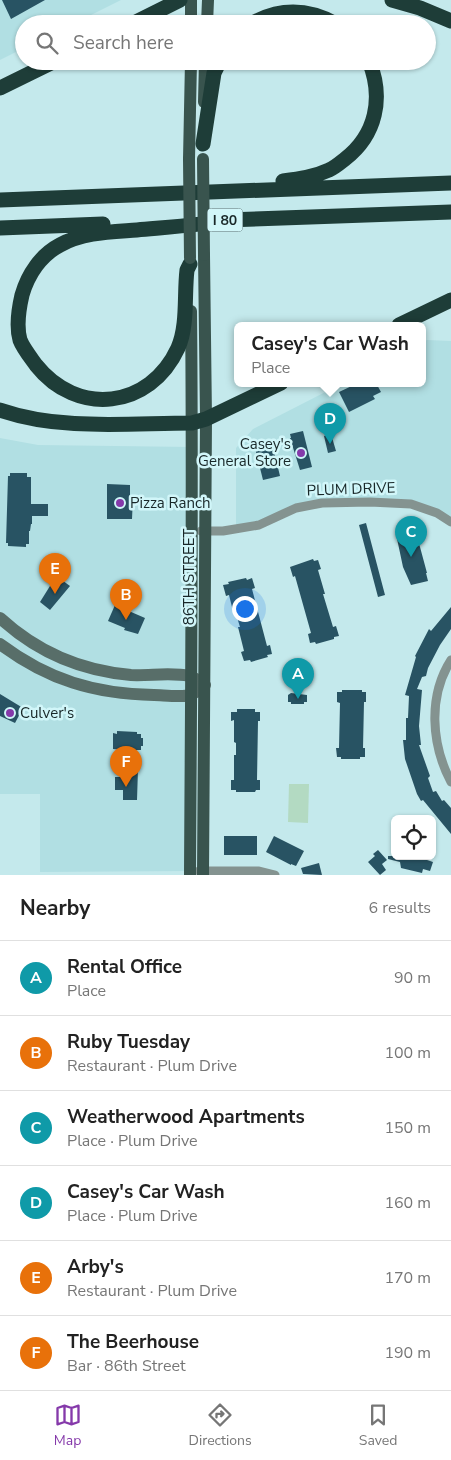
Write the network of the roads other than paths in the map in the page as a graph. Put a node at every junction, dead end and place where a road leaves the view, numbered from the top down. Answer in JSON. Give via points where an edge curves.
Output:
{"nodes":[{"id":1,"x":180,"y":0,"type":"edge"},
{"id":2,"x":192,"y":0,"type":"edge"},
{"id":3,"x":208,"y":0,"type":"edge"},
{"id":4,"x":392,"y":0,"type":"edge"},
{"id":5,"x":150,"y":15,"type":"edge"},
{"id":6,"x":191,"y":15,"type":"edge"},
{"id":7,"x":207,"y":15,"type":"edge"},
{"id":8,"x":269,"y":15,"type":"edge"},
{"id":9,"x":312,"y":15,"type":"edge"},
{"id":10,"x":451,"y":21,"type":"edge"},
{"id":11,"x":37,"y":70,"type":"edge"},
{"id":12,"x":191,"y":70,"type":"edge"},
{"id":13,"x":205,"y":70,"type":"edge"},
{"id":14,"x":216,"y":70,"type":"edge"},
{"id":15,"x":372,"y":70,"type":"edge"},
{"id":16,"x":0,"y":88,"type":"edge"},
{"id":17,"x":203,"y":152,"type":"junction"},
{"id":18,"x":451,"y":183,"type":"edge"},
{"id":19,"x":187,"y":193,"type":"junction"},
{"id":20,"x":0,"y":200,"type":"edge"},
{"id":21,"x":451,"y":212,"type":"edge"},
{"id":22,"x":235,"y":219,"type":"junction"},
{"id":23,"x":0,"y":228,"type":"edge"},
{"id":24,"x":190,"y":261,"type":"junction"},
{"id":25,"x":451,"y":300,"type":"edge"},
{"id":26,"x":405,"y":322,"type":"edge"},
{"id":27,"x":272,"y":387,"type":"edge"},
{"id":28,"x":0,"y":410,"type":"edge"},
{"id":29,"x":199,"y":421,"type":"junction"},
{"id":30,"x":451,"y":522,"type":"edge"},
{"id":31,"x":192,"y":531,"type":"junction"},
{"id":32,"x":205,"y":531,"type":"junction"},
{"id":33,"x":0,"y":618,"type":"edge"},
{"id":34,"x":0,"y":644,"type":"edge"},
{"id":35,"x":451,"y":660,"type":"edge"},
{"id":36,"x":190,"y":676,"type":"junction"},
{"id":37,"x":205,"y":686,"type":"junction"},
{"id":38,"x":191,"y":695,"type":"junction"},
{"id":39,"x":449,"y":771,"type":"edge"},
{"id":40,"x":451,"y":782,"type":"edge"},
{"id":41,"x":197,"y":873,"type":"edge"},
{"id":42,"x":275,"y":875,"type":"edge"}],
"edges":[{"from":1,"to":5,"type":"highway"},
{"from":2,"to":6,"type":"main road"},
{"from":3,"to":7,"type":"main road"},
{"from":4,"to":10,"type":"highway"},
{"from":8,"to":9,"type":"highway","via":[[282,11]]},
{"from":11,"to":16,"type":"highway"},
{"from":12,"to":24,"type":"main road","name":"86TH STREET","bridge":true},
{"from":13,"to":17,"type":"main road","name":"86TH STREET"},
{"from":14,"to":17,"type":"highway"},
{"from":15,"to":19,"type":"highway","via":[[377,92],[371,127],[355,151],[330,170],[295,180]]},
{"from":17,"to":29,"type":"main road","name":"86TH STREET","bridge":true,"via":[[204,256]]},
{"from":18,"to":19,"type":"highway"},
{"from":19,"to":20,"type":"highway"},
{"from":21,"to":22,"type":"highway","number":"I 80"},
{"from":22,"to":23,"type":"highway","number":"I 80"},
{"from":22,"to":24,"type":"highway","via":[[100,233],[72,239],[58,246],[46,254],[29,276],[19,310],[20,339],[45,377],[78,397],[100,400],[140,390],[158,377],[178,348]]},
{"from":24,"to":29,"type":"main road","name":"86TH STREET"},
{"from":25,"to":26,"type":"highway"},
{"from":27,"to":29,"type":"highway"},
{"from":28,"to":29,"type":"highway","via":[[63,424]]},
{"from":29,"to":31,"type":"main road","name":"86TH STREET"},
{"from":29,"to":32,"type":"main road","name":"86TH STREET"},
{"from":30,"to":32,"type":"street","name":"PLUM DRIVE","via":[[411,504],[322,503],[296,508],[259,525]]},
{"from":31,"to":32,"type":"street","name":"PLUM DRIVE"},
{"from":31,"to":36,"type":"main road","name":"86TH STREET"},
{"from":32,"to":37,"type":"main road","name":"86TH STREET"},
{"from":33,"to":36,"type":"street","via":[[42,649],[83,666],[132,675]]},
{"from":34,"to":38,"type":"street","via":[[41,670],[88,688],[130,694]]},
{"from":35,"to":39,"type":"street","via":[[438,692],[435,719],[438,745]]},
{"from":36,"to":37,"type":"street"},
{"from":36,"to":38,"type":"main road","name":"86TH STREET"},
{"from":37,"to":38,"type":"street"},
{"from":37,"to":41,"type":"main road","name":"86TH STREET"},
{"from":38,"to":41,"type":"main road","name":"86TH STREET"},
{"from":39,"to":40,"type":"street"},
{"from":41,"to":42,"type":"street","via":[[259,871]]}]}
